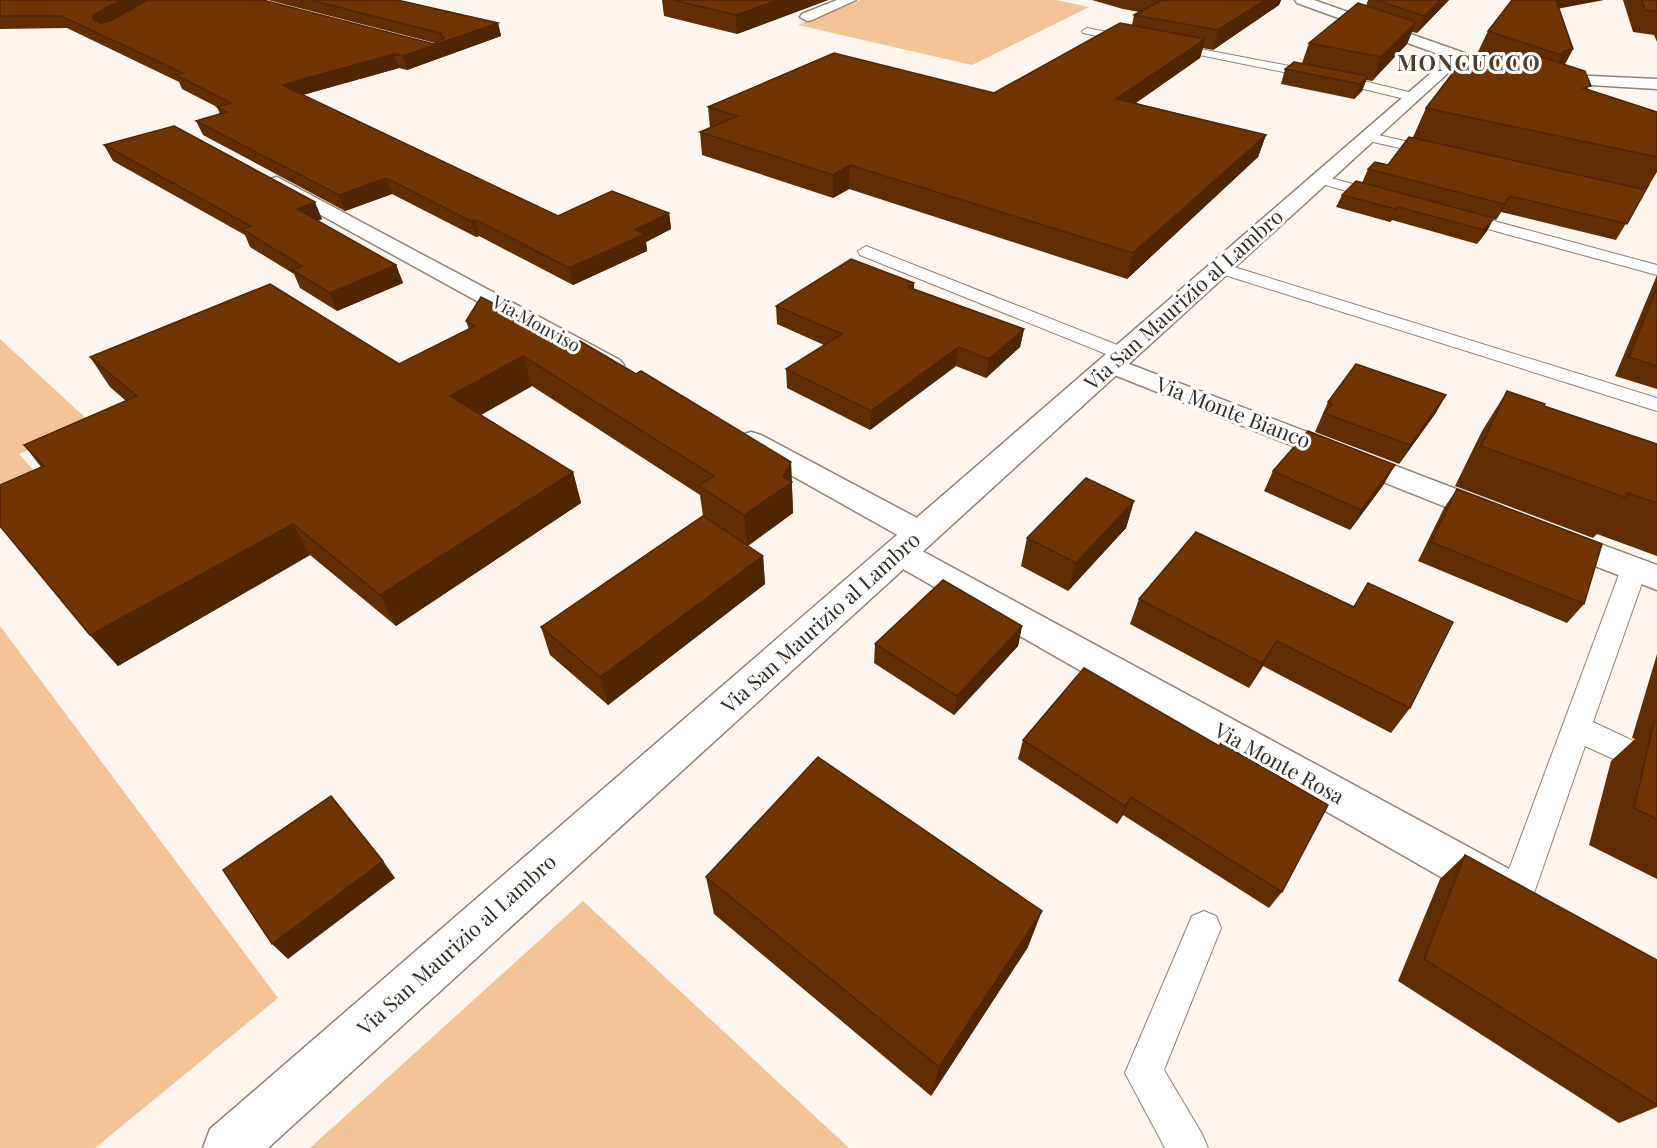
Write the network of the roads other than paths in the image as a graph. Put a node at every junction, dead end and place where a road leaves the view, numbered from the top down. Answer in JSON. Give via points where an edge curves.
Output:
{"nodes":[{"id":1,"x":849,"y":0,"type":"edge"},
{"id":2,"x":1302,"y":0,"type":"edge"},
{"id":3,"x":807,"y":17,"type":"dead end"},
{"id":4,"x":1087,"y":31,"type":"dead end"},
{"id":5,"x":1448,"y":51,"type":"junction"},
{"id":6,"x":1505,"y":72,"type":"junction"},
{"id":7,"x":1445,"y":78,"type":"junction"},
{"id":8,"x":1657,"y":84,"type":"edge"},
{"id":9,"x":1550,"y":88,"type":"junction"},
{"id":10,"x":1413,"y":97,"type":"junction"},
{"id":11,"x":1575,"y":97,"type":"edge"},
{"id":12,"x":1608,"y":99,"type":"edge"},
{"id":13,"x":1369,"y":137,"type":"junction"},
{"id":14,"x":1449,"y":155,"type":"edge"},
{"id":15,"x":255,"y":171,"type":"edge"},
{"id":16,"x":1320,"y":179,"type":"junction"},
{"id":17,"x":1399,"y":201,"type":"edge"},
{"id":18,"x":1444,"y":213,"type":"edge"},
{"id":19,"x":866,"y":251,"type":"dead end"},
{"id":20,"x":1221,"y":268,"type":"junction"},
{"id":21,"x":1657,"y":270,"type":"edge"},
{"id":22,"x":1117,"y":360,"type":"junction"},
{"id":23,"x":630,"y":375,"type":"edge"},
{"id":24,"x":1657,"y":405,"type":"edge"},
{"id":25,"x":734,"y":432,"type":"edge"},
{"id":26,"x":911,"y":543,"type":"junction"},
{"id":27,"x":1646,"y":574,"type":"edge"},
{"id":28,"x":1576,"y":728,"type":"junction"},
{"id":29,"x":1657,"y":766,"type":"edge"},
{"id":30,"x":1531,"y":904,"type":"joint"},
{"id":31,"x":1204,"y":928,"type":"dead end"},
{"id":32,"x":229,"y":1148,"type":"edge"},
{"id":33,"x":1188,"y":1148,"type":"edge"}],
"edges":[{"from":1,"to":3,"type":"main road"},
{"from":2,"to":5,"type":"main road"},
{"from":4,"to":10,"type":"lane"},
{"from":5,"to":6,"type":"main road"},
{"from":5,"to":7,"type":"main road"},
{"from":6,"to":7,"type":"main road","name":"Via San Maurizio al Lambro","via":[[1473,69]]},
{"from":6,"to":8,"type":"main road","via":[[1561,81]]},
{"from":6,"to":9,"type":"main road"},
{"from":6,"to":9,"type":"main road","via":[[1484,82]]},
{"from":7,"to":10,"type":"main road","name":"Via San Maurizio al Lambro"},
{"from":8,"to":12,"type":"main road","via":[[1620,92]]},
{"from":9,"to":11,"type":"main road"},
{"from":10,"to":13,"type":"main road","name":"Via San Maurizio al Lambro"},
{"from":13,"to":14,"type":"lane"},
{"from":13,"to":16,"type":"main road","name":"Via San Maurizio al Lambro"},
{"from":15,"to":23,"type":"main road","name":"Via Monviso"},
{"from":16,"to":17,"type":"lane"},
{"from":16,"to":20,"type":"main road","name":"Via San Maurizio al Lambro"},
{"from":18,"to":21,"type":"lane"},
{"from":19,"to":22,"type":"lane"},
{"from":20,"to":22,"type":"main road","name":"Via San Maurizio al Lambro"},
{"from":20,"to":24,"type":"lane"},
{"from":22,"to":26,"type":"main road","name":"Via San Maurizio al Lambro"},
{"from":22,"to":27,"type":"main road","name":"Via Monte Bianco"},
{"from":25,"to":26,"type":"main road"},
{"from":26,"to":30,"type":"main road","name":"Via Monte Rosa"},
{"from":26,"to":32,"type":"main road","name":"Via San Maurizio al Lambro"},
{"from":27,"to":28,"type":"lane"},
{"from":28,"to":29,"type":"lane"},
{"from":28,"to":30,"type":"lane"},
{"from":31,"to":33,"type":"lane","via":[[1144,1073]]}]}
